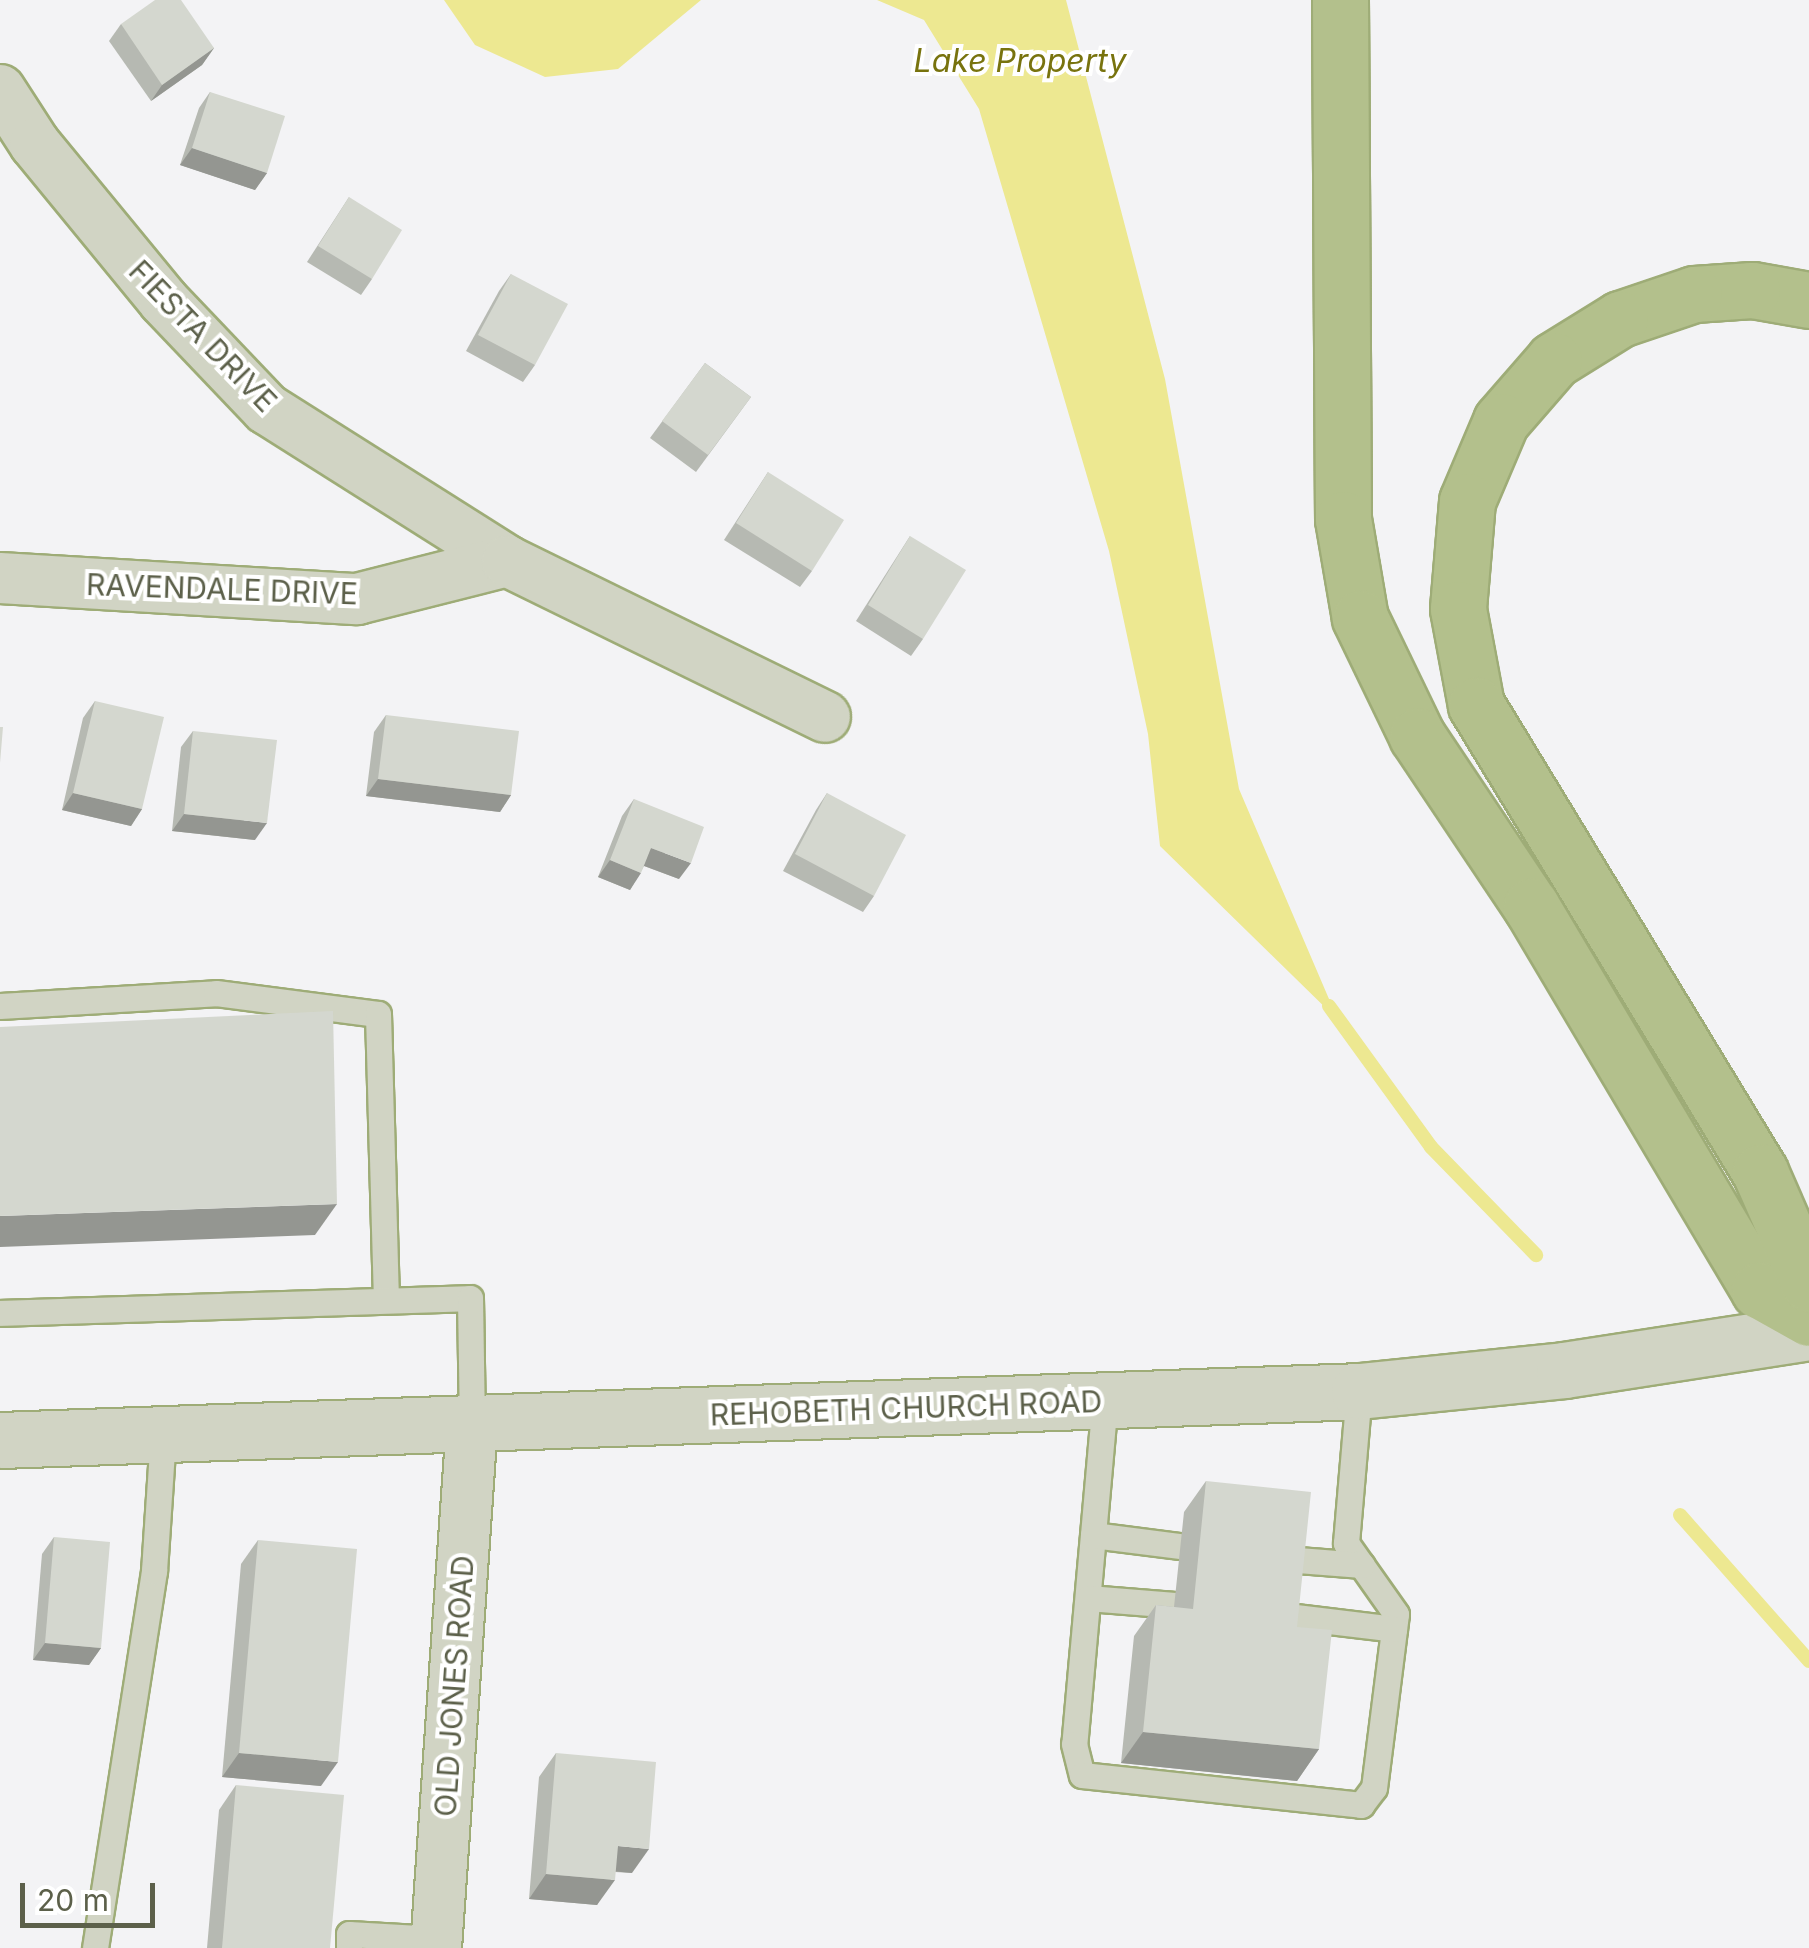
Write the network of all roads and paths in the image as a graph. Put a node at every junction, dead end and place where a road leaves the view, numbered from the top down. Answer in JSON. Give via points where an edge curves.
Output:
{"nodes":[{"id":1,"x":1340,"y":0,"type":"edge"},
{"id":2,"x":0,"y":90,"type":"edge"},
{"id":3,"x":1809,"y":300,"type":"edge"},
{"id":4,"x":507,"y":561,"type":"junction"},
{"id":5,"x":0,"y":578,"type":"edge"},
{"id":6,"x":824,"y":717,"type":"dead end"},
{"id":7,"x":0,"y":1006,"type":"edge"},
{"id":8,"x":1809,"y":1284,"type":"edge"},
{"id":9,"x":386,"y":1300,"type":"junction"},
{"id":10,"x":0,"y":1313,"type":"edge"},
{"id":11,"x":1809,"y":1318,"type":"edge"},
{"id":12,"x":1809,"y":1332,"type":"edge"},
{"id":13,"x":1359,"y":1391,"type":"junction"},
{"id":14,"x":1105,"y":1400,"type":"junction"},
{"id":15,"x":472,"y":1424,"type":"junction"},
{"id":16,"x":163,"y":1434,"type":"junction"},
{"id":17,"x":0,"y":1440,"type":"edge"},
{"id":18,"x":1093,"y":1535,"type":"junction"},
{"id":19,"x":1180,"y":1546,"type":"dead end"},
{"id":20,"x":1284,"y":1559,"type":"edge"},
{"id":21,"x":1362,"y":1565,"type":"junction"},
{"id":22,"x":1088,"y":1598,"type":"junction"},
{"id":23,"x":1174,"y":1605,"type":"edge"},
{"id":24,"x":1279,"y":1615,"type":"edge"},
{"id":25,"x":1394,"y":1630,"type":"junction"},
{"id":26,"x":436,"y":1943,"type":"edge"},
{"id":27,"x":96,"y":1948,"type":"edge"},
{"id":28,"x":348,"y":1948,"type":"edge"}],
"edges":[{"from":1,"to":11,"type":"highway","via":[[1343,519],[1360,618],[1417,736],[1531,906],[1759,1290]]},
{"from":2,"to":4,"type":"street","name":"FIESTA DRIVE","via":[[35,144],[164,301],[267,409]]},
{"from":3,"to":8,"type":"highway","via":[[1752,290],[1694,294],[1620,320],[1554,360],[1500,420],[1467,501],[1458,609],[1476,705],[1760,1172]]},
{"from":4,"to":5,"type":"street","name":"RAVENDALE DRIVE","via":[[357,599]]},
{"from":4,"to":6,"type":"street"},
{"from":7,"to":9,"type":"lane","via":[[216,994],[378,1014]]},
{"from":9,"to":10,"type":"lane"},
{"from":9,"to":15,"type":"lane","via":[[470,1298]]},
{"from":12,"to":13,"type":"street","name":"REHOBETH CHURCH ROAD","via":[[1564,1370]]},
{"from":13,"to":14,"type":"street","name":"REHOBETH CHURCH ROAD"},
{"from":13,"to":21,"type":"lane","via":[[1346,1543]]},
{"from":14,"to":15,"type":"street","name":"REHOBETH CHURCH ROAD"},
{"from":14,"to":18,"type":"lane"},
{"from":15,"to":16,"type":"street","name":"REHOBETH CHURCH ROAD"},
{"from":15,"to":26,"type":"street","name":"OLD JONES ROAD"},
{"from":16,"to":17,"type":"street","name":"REHOBETH CHURCH ROAD"},
{"from":16,"to":27,"type":"lane","via":[[154,1571]]},
{"from":18,"to":19,"type":"lane"},
{"from":18,"to":22,"type":"lane"},
{"from":20,"to":21,"type":"lane"},
{"from":21,"to":25,"type":"lane","via":[[1396,1614]]},
{"from":22,"to":23,"type":"lane"},
{"from":22,"to":25,"type":"lane","via":[[1074,1744],[1075,1762],[1093,1779],[1361,1805],[1374,1788]]},
{"from":24,"to":25,"type":"lane"},
{"from":26,"to":28,"type":"lane","via":[[348,1934]]}]}
